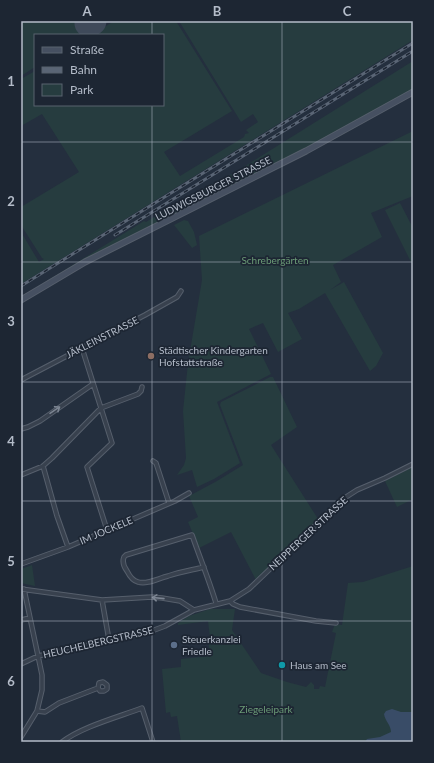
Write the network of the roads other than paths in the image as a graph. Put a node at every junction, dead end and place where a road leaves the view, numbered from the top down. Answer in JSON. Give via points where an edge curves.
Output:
{"nodes":[{"id":1,"x":413,"y":92,"type":"edge"},
{"id":2,"x":181,"y":291,"type":"dead end"},
{"id":3,"x":21,"y":300,"type":"edge"},
{"id":4,"x":82,"y":348,"type":"junction"},
{"id":5,"x":21,"y":380,"type":"edge"},
{"id":6,"x":93,"y":384,"type":"junction"},
{"id":7,"x":142,"y":387,"type":"dead end"},
{"id":8,"x":101,"y":408,"type":"junction"},
{"id":9,"x":21,"y":429,"type":"edge"},
{"id":10,"x":153,"y":460,"type":"dead end"},
{"id":11,"x":413,"y":464,"type":"edge"},
{"id":12,"x":43,"y":466,"type":"junction"},
{"id":13,"x":21,"y":474,"type":"edge"},
{"id":14,"x":189,"y":493,"type":"dead end"},
{"id":15,"x":169,"y":503,"type":"junction"},
{"id":16,"x":107,"y":530,"type":"junction"},
{"id":17,"x":68,"y":547,"type":"junction"},
{"id":18,"x":21,"y":564,"type":"edge"},
{"id":19,"x":204,"y":567,"type":"junction"},
{"id":20,"x":22,"y":589,"type":"edge"},
{"id":21,"x":102,"y":600,"type":"junction"},
{"id":22,"x":230,"y":600,"type":"junction"},
{"id":23,"x":216,"y":603,"type":"junction"},
{"id":24,"x":194,"y":610,"type":"junction"},
{"id":25,"x":30,"y":618,"type":"junction"},
{"id":26,"x":21,"y":620,"type":"edge"},
{"id":27,"x":336,"y":623,"type":"dead end"},
{"id":28,"x":109,"y":640,"type":"junction"},
{"id":29,"x":38,"y":656,"type":"junction"},
{"id":30,"x":21,"y":664,"type":"edge"},
{"id":31,"x":98,"y":688,"type":"dead end"},
{"id":32,"x":37,"y":711,"type":"junction"},
{"id":33,"x":22,"y":736,"type":"edge"},
{"id":34,"x":62,"y":742,"type":"edge"},
{"id":35,"x":153,"y":742,"type":"edge"}],
"edges":[{"from":1,"to":3,"type":"main road","name":"LUDWIGSBURGER STRASSE","via":[[313,148],[85,262]]},
{"from":2,"to":4,"type":"street","name":"JÄKLEINSTRASSE","via":[[177,297],[152,312]]},
{"from":4,"to":5,"type":"street","name":"JÄKLEINSTRASSE"},
{"from":4,"to":6,"type":"street"},
{"from":6,"to":8,"type":"street"},
{"from":9,"to":6,"type":"street","one_way":true,"via":[[40,420]]},
{"from":7,"to":8,"type":"street","via":[[138,394]]},
{"from":8,"to":12,"type":"street"},
{"from":8,"to":16,"type":"street","via":[[112,443],[88,464],[87,470]]},
{"from":10,"to":15,"type":"street"},
{"from":11,"to":22,"type":"street","name":"NEIPPERGER STRASSE","via":[[342,499],[249,589]]},
{"from":12,"to":13,"type":"street"},
{"from":12,"to":17,"type":"street"},
{"from":14,"to":15,"type":"street","name":"IM JOCKELE"},
{"from":15,"to":16,"type":"street","name":"IM JOCKELE"},
{"from":16,"to":17,"type":"street","name":"IM JOCKELE"},
{"from":17,"to":18,"type":"street","name":"IM JOCKELE"},
{"from":19,"to":19,"type":"street","via":[[190,535],[126,556],[123,560],[131,578],[136,582],[148,582]]},
{"from":19,"to":23,"type":"street"},
{"from":20,"to":21,"type":"street"},
{"from":20,"to":25,"type":"street"},
{"from":24,"to":21,"type":"street","one_way":true,"via":[[180,601],[157,597]]},
{"from":21,"to":28,"type":"street"},
{"from":22,"to":23,"type":"street","name":"HEUCHELBERGSTRASSE"},
{"from":22,"to":27,"type":"street","via":[[240,607]]},
{"from":23,"to":24,"type":"street","name":"HEUCHELBERGSTRASSE"},
{"from":24,"to":28,"type":"street","name":"HEUCHELBERGSTRASSE","via":[[149,632]]},
{"from":25,"to":26,"type":"street"},
{"from":25,"to":29,"type":"street"},
{"from":28,"to":29,"type":"street","name":"HEUCHELBERGSTRASSE"},
{"from":29,"to":30,"type":"street","name":"HEUCHELBERGSTRASSE"},
{"from":29,"to":32,"type":"street","via":[[42,690]]},
{"from":31,"to":32,"type":"street","via":[[59,703],[45,712]]},
{"from":32,"to":33,"type":"street"},
{"from":34,"to":35,"type":"street","via":[[82,731],[142,708]]}]}
